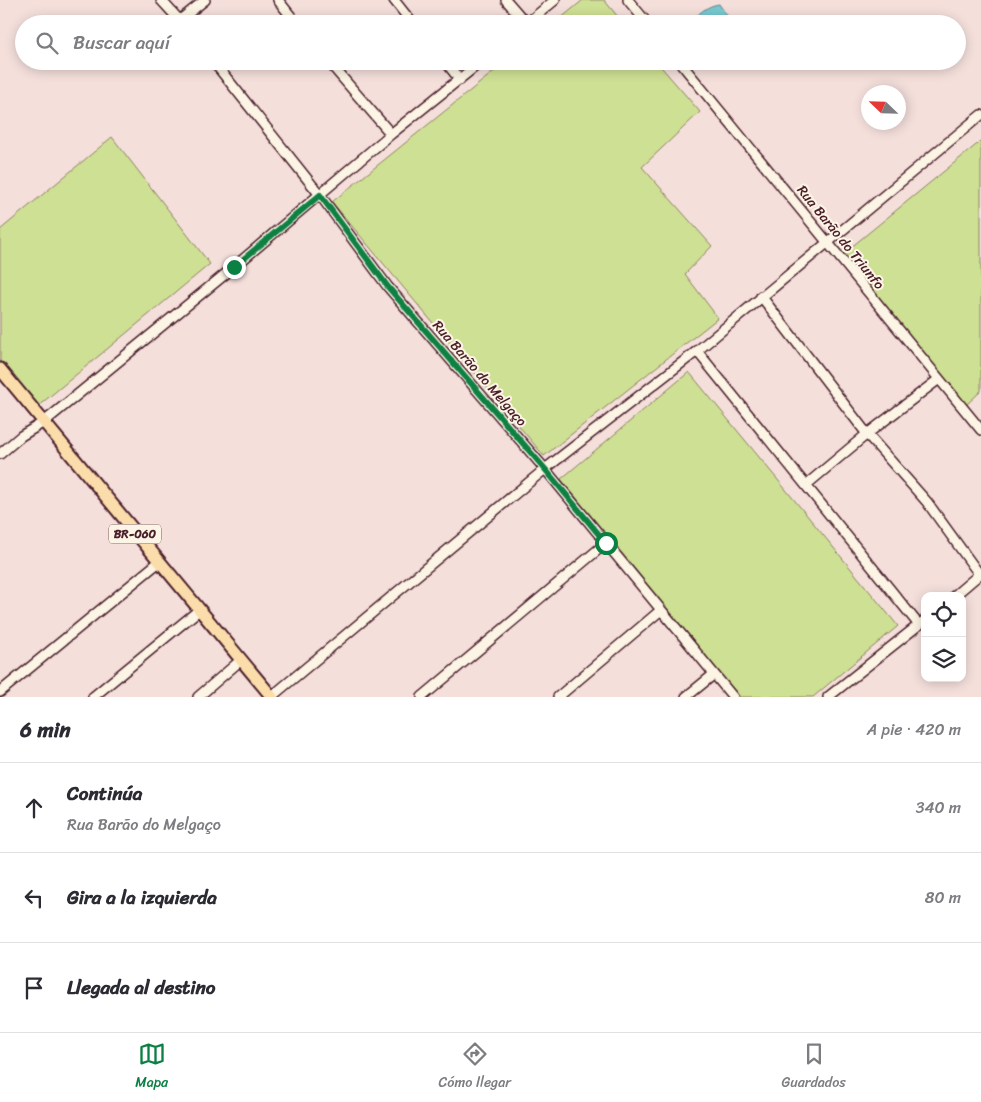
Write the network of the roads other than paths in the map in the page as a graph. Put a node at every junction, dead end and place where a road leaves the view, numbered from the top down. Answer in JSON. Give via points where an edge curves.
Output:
{"nodes":[{"id":1,"x":161,"y":0,"type":"edge"},
{"id":2,"x":205,"y":0,"type":"edge"},
{"id":3,"x":278,"y":0,"type":"edge"},
{"id":4,"x":394,"y":0,"type":"edge"},
{"id":5,"x":506,"y":0,"type":"edge"},
{"id":6,"x":555,"y":0,"type":"edge"},
{"id":7,"x":628,"y":0,"type":"edge"},
{"id":8,"x":175,"y":15,"type":"edge"},
{"id":9,"x":189,"y":15,"type":"edge"},
{"id":10,"x":290,"y":15,"type":"edge"},
{"id":11,"x":406,"y":15,"type":"edge"},
{"id":12,"x":518,"y":15,"type":"edge"},
{"id":13,"x":537,"y":15,"type":"edge"},
{"id":14,"x":640,"y":15,"type":"edge"},
{"id":15,"x":220,"y":70,"type":"edge"},
{"id":16,"x":336,"y":70,"type":"edge"},
{"id":17,"x":452,"y":70,"type":"edge"},
{"id":18,"x":472,"y":70,"type":"edge"},
{"id":19,"x":686,"y":70,"type":"edge"},
{"id":20,"x":460,"y":80,"type":"junction"},
{"id":21,"x":981,"y":115,"type":"edge"},
{"id":22,"x":391,"y":134,"type":"junction"},
{"id":23,"x":320,"y":195,"type":"junction"},
{"id":24,"x":828,"y":242,"type":"junction"},
{"id":25,"x":761,"y":296,"type":"junction"},
{"id":26,"x":697,"y":351,"type":"junction"},
{"id":27,"x":0,"y":369,"type":"edge"},
{"id":28,"x":939,"y":379,"type":"junction"},
{"id":29,"x":44,"y":422,"type":"junction"},
{"id":30,"x":981,"y":430,"type":"edge"},
{"id":31,"x":867,"y":434,"type":"junction"},
{"id":32,"x":0,"y":454,"type":"edge"},
{"id":33,"x":545,"y":469,"type":"junction"},
{"id":34,"x":806,"y":485,"type":"junction"},
{"id":35,"x":606,"y":543,"type":"junction"},
{"id":36,"x":159,"y":562,"type":"junction"},
{"id":37,"x":980,"y":573,"type":"edge"},
{"id":38,"x":959,"y":592,"type":"edge"},
{"id":39,"x":199,"y":610,"type":"junction"},
{"id":40,"x":661,"y":610,"type":"junction"},
{"id":41,"x":921,"y":621,"type":"edge"},
{"id":42,"x":921,"y":623,"type":"edge"},
{"id":43,"x":241,"y":660,"type":"junction"},
{"id":44,"x":714,"y":674,"type":"junction"},
{"id":45,"x":0,"y":692,"type":"edge"},
{"id":46,"x":93,"y":697,"type":"edge"},
{"id":47,"x":198,"y":697,"type":"edge"},
{"id":48,"x":272,"y":697,"type":"edge"},
{"id":49,"x":422,"y":697,"type":"edge"},
{"id":50,"x":558,"y":697,"type":"edge"},
{"id":51,"x":686,"y":697,"type":"edge"},
{"id":52,"x":733,"y":697,"type":"edge"},
{"id":53,"x":828,"y":697,"type":"edge"}],
"edges":[{"from":1,"to":8,"type":"street"},
{"from":2,"to":9,"type":"street"},
{"from":3,"to":10,"type":"street"},
{"from":4,"to":11,"type":"street"},
{"from":5,"to":12,"type":"street"},
{"from":6,"to":13,"type":"street"},
{"from":7,"to":14,"type":"street"},
{"from":15,"to":23,"type":"street","name":"Rua Barão do Melgaço"},
{"from":16,"to":22,"type":"street"},
{"from":17,"to":20,"type":"street"},
{"from":18,"to":20,"type":"street"},
{"from":19,"to":24,"type":"street","name":"Rua Barão do Triunfo"},
{"from":20,"to":22,"type":"street"},
{"from":21,"to":24,"type":"street"},
{"from":22,"to":23,"type":"street"},
{"from":23,"to":29,"type":"street"},
{"from":23,"to":33,"type":"street","name":"Rua Barão do Melgaço","via":[[388,287]]},
{"from":24,"to":25,"type":"street"},
{"from":24,"to":28,"type":"street","name":"Rua Barão do Triunfo"},
{"from":25,"to":26,"type":"street"},
{"from":25,"to":31,"type":"street"},
{"from":26,"to":33,"type":"street"},
{"from":26,"to":34,"type":"street"},
{"from":27,"to":29,"type":"main road","number":"BR-060"},
{"from":28,"to":30,"type":"street","name":"Rua Barão do Triunfo"},
{"from":28,"to":31,"type":"street"},
{"from":29,"to":32,"type":"street"},
{"from":29,"to":36,"type":"main road","number":"BR-060"},
{"from":31,"to":34,"type":"street"},
{"from":31,"to":37,"type":"street","via":[[927,502]]},
{"from":33,"to":35,"type":"street","name":"Rua Barão do Melgaço"},
{"from":33,"to":48,"type":"street"},
{"from":34,"to":41,"type":"street"},
{"from":35,"to":40,"type":"street","name":"Rua Barão do Melgaço"},
{"from":35,"to":49,"type":"street"},
{"from":36,"to":39,"type":"main road","number":"BR-060"},
{"from":36,"to":45,"type":"street"},
{"from":37,"to":38,"type":"street"},
{"from":39,"to":43,"type":"main road","number":"BR-060"},
{"from":39,"to":46,"type":"street"},
{"from":40,"to":44,"type":"street","name":"Rua Barão do Melgaço"},
{"from":40,"to":50,"type":"street"},
{"from":42,"to":53,"type":"street"},
{"from":43,"to":47,"type":"street"},
{"from":43,"to":48,"type":"main road","number":"BR-060"},
{"from":44,"to":51,"type":"street"},
{"from":44,"to":52,"type":"street","name":"Rua Barão do Melgaço"}]}
